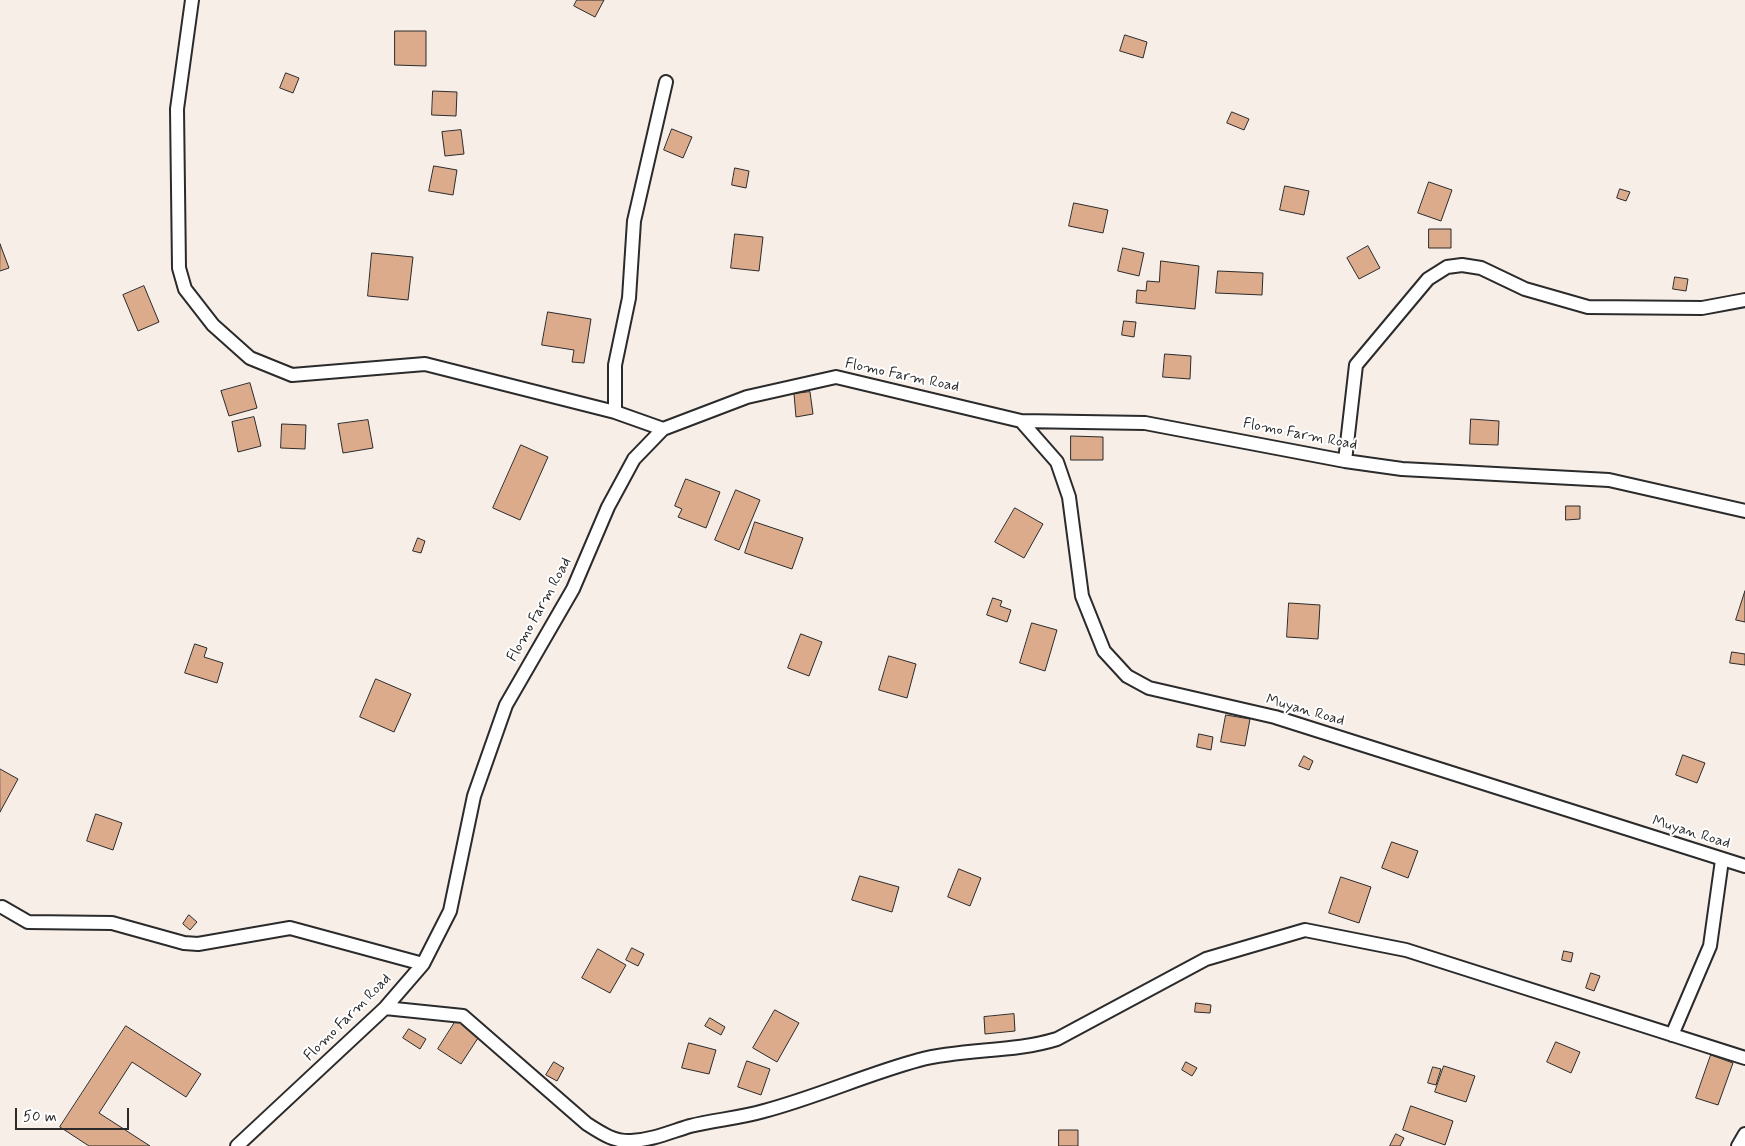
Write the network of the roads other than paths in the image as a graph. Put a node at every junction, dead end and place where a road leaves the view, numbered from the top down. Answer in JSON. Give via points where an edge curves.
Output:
{"nodes":[{"id":1,"x":192,"y":0,"type":"edge"},
{"id":2,"x":666,"y":82,"type":"dead end"},
{"id":3,"x":1745,"y":300,"type":"edge"},
{"id":4,"x":615,"y":412,"type":"junction"},
{"id":5,"x":1021,"y":421,"type":"junction"},
{"id":6,"x":663,"y":429,"type":"junction"},
{"id":7,"x":1345,"y":461,"type":"junction"},
{"id":8,"x":1745,"y":511,"type":"edge"},
{"id":9,"x":1722,"y":860,"type":"junction"},
{"id":10,"x":1745,"y":866,"type":"edge"},
{"id":11,"x":2,"y":907,"type":"dead end"},
{"id":12,"x":423,"y":964,"type":"junction"},
{"id":13,"x":385,"y":1008,"type":"junction"},
{"id":14,"x":1672,"y":1035,"type":"junction"},
{"id":15,"x":1745,"y":1058,"type":"edge"},
{"id":16,"x":1745,"y":1134,"type":"edge"},
{"id":17,"x":237,"y":1146,"type":"edge"},
{"id":18,"x":1738,"y":1146,"type":"edge"}],
"edges":[{"from":1,"to":4,"type":"street","via":[[177,109],[179,268],[185,289],[213,325],[250,358],[292,375],[425,364]]},
{"from":2,"to":4,"type":"street","via":[[634,221],[629,298],[615,365]]},
{"from":3,"to":7,"type":"street","via":[[1702,308],[1588,307],[1524,289],[1481,268],[1462,265],[1447,268],[1428,279],[1356,365]]},
{"from":4,"to":6,"type":"street"},
{"from":5,"to":6,"type":"street","name":"Flomo Farm Road","via":[[836,377],[746,397]]},
{"from":5,"to":7,"type":"street","name":"Flomo Farm Road","via":[[1145,423]]},
{"from":5,"to":9,"type":"street","name":"Muyan Road","via":[[1057,462],[1070,497],[1082,596],[1104,651],[1127,676],[1149,688],[1275,717]]},
{"from":6,"to":12,"type":"street","name":"Flomo Farm Road","via":[[634,459],[608,507],[573,589],[506,705],[474,796],[450,911]]},
{"from":7,"to":8,"type":"street","name":"Flomo Farm Road","via":[[1402,469],[1609,480]]},
{"from":9,"to":10,"type":"street","name":"Muyan Road"},
{"from":9,"to":14,"type":"street","via":[[1710,946]]},
{"from":11,"to":12,"type":"street","via":[[28,922],[112,923],[184,943],[198,944],[290,928]]},
{"from":12,"to":13,"type":"street","name":"Flomo Farm Road"},
{"from":13,"to":14,"type":"street","via":[[462,1016],[587,1124],[606,1137],[630,1142],[764,1112],[918,1060],[955,1052],[1037,1046],[1057,1039],[1206,959],[1305,930],[1406,950]]},
{"from":13,"to":17,"type":"street","name":"Flomo Farm Road"},
{"from":14,"to":15,"type":"street"},
{"from":16,"to":18,"type":"street"}]}
